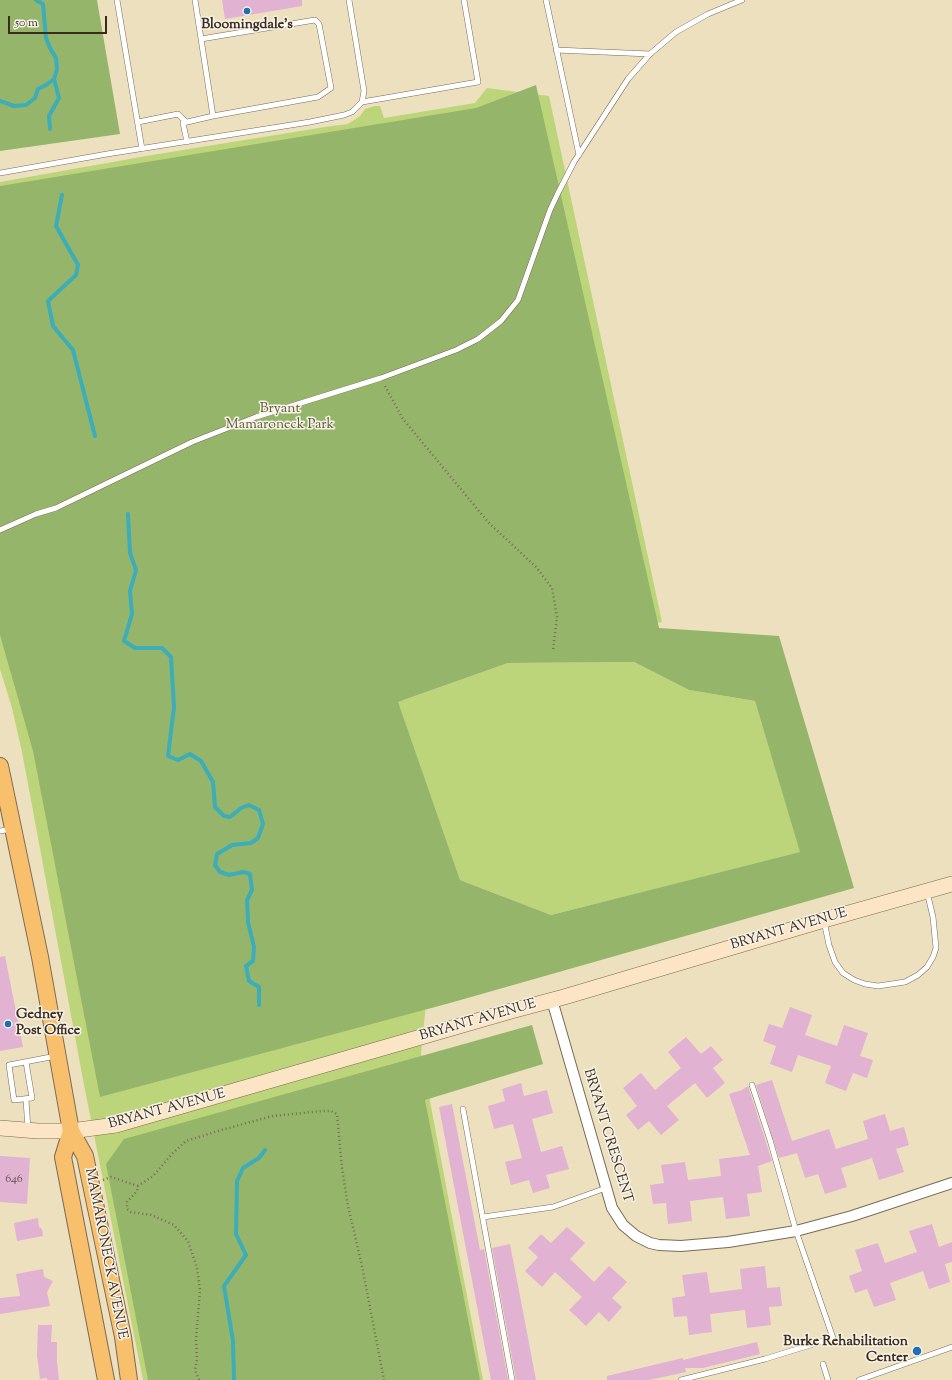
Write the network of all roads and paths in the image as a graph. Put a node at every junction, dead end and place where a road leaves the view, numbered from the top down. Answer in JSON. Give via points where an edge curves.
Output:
{"nodes":[{"id":1,"x":117,"y":0,"type":"edge"},
{"id":2,"x":195,"y":0,"type":"edge"},
{"id":3,"x":349,"y":0,"type":"edge"},
{"id":4,"x":464,"y":0,"type":"edge"},
{"id":5,"x":546,"y":0,"type":"edge"},
{"id":6,"x":742,"y":0,"type":"edge"},
{"id":7,"x":201,"y":39,"type":"junction"},
{"id":8,"x":556,"y":50,"type":"junction"},
{"id":9,"x":650,"y":54,"type":"junction"},
{"id":10,"x":362,"y":102,"type":"junction"},
{"id":11,"x":213,"y":116,"type":"junction"},
{"id":12,"x":138,"y":122,"type":"junction"},
{"id":13,"x":186,"y":122,"type":"junction"},
{"id":14,"x":187,"y":142,"type":"junction"},
{"id":15,"x":142,"y":149,"type":"junction"},
{"id":16,"x":579,"y":155,"type":"junction"},
{"id":17,"x":0,"y":173,"type":"edge"},
{"id":18,"x":381,"y":378,"type":"junction"},
{"id":19,"x":0,"y":530,"type":"edge"},
{"id":20,"x":553,"y":650,"type":"dead end"},
{"id":21,"x":0,"y":766,"type":"edge"},
{"id":22,"x":2,"y":783,"type":"edge"},
{"id":23,"x":7,"y":830,"type":"edge"},
{"id":24,"x":952,"y":884,"type":"edge"},
{"id":25,"x":927,"y":891,"type":"junction"},
{"id":26,"x":824,"y":920,"type":"junction"},
{"id":27,"x":552,"y":1000,"type":"junction"},
{"id":28,"x":57,"y":1056,"type":"junction"},
{"id":29,"x":26,"y":1062,"type":"junction"},
{"id":30,"x":752,"y":1085,"type":"dead end"},
{"id":31,"x":26,"y":1100,"type":"junction"},
{"id":32,"x":463,"y":1109,"type":"dead end"},
{"id":33,"x":0,"y":1128,"type":"edge"},
{"id":34,"x":28,"y":1130,"type":"junction"},
{"id":35,"x":71,"y":1131,"type":"junction"},
{"id":36,"x":91,"y":1183,"type":"junction"},
{"id":37,"x":952,"y":1183,"type":"edge"},
{"id":38,"x":138,"y":1186,"type":"junction"},
{"id":39,"x":606,"y":1188,"type":"junction"},
{"id":40,"x":483,"y":1217,"type":"junction"},
{"id":41,"x":796,"y":1231,"type":"junction"},
{"id":42,"x":952,"y":1347,"type":"edge"},
{"id":43,"x":823,"y":1364,"type":"dead end"},
{"id":44,"x":106,"y":1380,"type":"edge"},
{"id":45,"x":129,"y":1380,"type":"edge"},
{"id":46,"x":199,"y":1380,"type":"edge"},
{"id":47,"x":384,"y":1380,"type":"edge"},
{"id":48,"x":512,"y":1380,"type":"edge"},
{"id":49,"x":681,"y":1380,"type":"edge"},
{"id":50,"x":828,"y":1380,"type":"edge"},
{"id":51,"x":859,"y":1380,"type":"edge"}],
"edges":[{"from":1,"to":12,"type":"lane"},
{"from":2,"to":7,"type":"lane"},
{"from":3,"to":10,"type":"lane","via":[[364,91]]},
{"from":4,"to":10,"type":"lane","via":[[478,82]]},
{"from":5,"to":8,"type":"lane"},
{"from":6,"to":9,"type":"lane","via":[[692,22]]},
{"from":7,"to":11,"type":"lane"},
{"from":7,"to":11,"type":"lane","via":[[315,20],[319,24],[331,88],[318,97]]},
{"from":8,"to":9,"type":"lane"},
{"from":8,"to":16,"type":"lane"},
{"from":9,"to":16,"type":"lane","via":[[628,79]]},
{"from":10,"to":14,"type":"lane","via":[[352,112],[344,115]]},
{"from":11,"to":13,"type":"lane"},
{"from":12,"to":13,"type":"lane","via":[[178,114]]},
{"from":12,"to":15,"type":"lane"},
{"from":13,"to":14,"type":"lane","via":[[183,123]]},
{"from":14,"to":15,"type":"lane"},
{"from":15,"to":17,"type":"lane"},
{"from":16,"to":18,"type":"lane","via":[[550,210],[518,300],[501,321],[478,339],[456,350]]},
{"from":18,"to":19,"type":"lane","via":[[256,417],[199,439],[56,508]]},
{"from":18,"to":20,"type":"path","via":[[403,418],[488,522],[537,568],[552,588],[557,617]]},
{"from":21,"to":22,"type":"main road","name":"MAMARONECK AVENUE"},
{"from":22,"to":23,"type":"main road","name":"MAMARONECK AVENUE"},
{"from":23,"to":28,"type":"main road","name":"MAMARONECK AVENUE","via":[[40,957]]},
{"from":24,"to":25,"type":"street","name":"BRYANT AVENUE"},
{"from":25,"to":26,"type":"street","name":"BRYANT AVENUE"},
{"from":25,"to":26,"type":"lane","via":[[936,948],[927,967],[905,982],[878,986],[854,980],[843,973],[833,957]]},
{"from":26,"to":27,"type":"street","name":"BRYANT AVENUE"},
{"from":27,"to":35,"type":"street","name":"BRYANT AVENUE","via":[[116,1125]]},
{"from":27,"to":39,"type":"street","name":"BRYANT CRESCENT"},
{"from":28,"to":29,"type":"lane"},
{"from":28,"to":35,"type":"main road","name":"MAMARONECK AVENUE"},
{"from":29,"to":31,"type":"lane","via":[[32,1098]]},
{"from":29,"to":31,"type":"lane","via":[[9,1065],[14,1100]]},
{"from":30,"to":41,"type":"lane"},
{"from":31,"to":34,"type":"lane"},
{"from":32,"to":40,"type":"lane"},
{"from":33,"to":34,"type":"street","name":"BRYANT AVENUE"},
{"from":34,"to":35,"type":"street","name":"BRYANT AVENUE"},
{"from":35,"to":36,"type":"main road","name":"MAMARONECK AVENUE","via":[[85,1156]]},
{"from":35,"to":44,"type":"main road","name":"MAMARONECK AVENUE","via":[[64,1157]]},
{"from":36,"to":38,"type":"path","via":[[111,1177]]},
{"from":36,"to":45,"type":"main road","name":"MAMARONECK AVENUE"},
{"from":37,"to":41,"type":"street","name":"BRYANT CRESCENT","via":[[852,1216]]},
{"from":38,"to":46,"type":"path","via":[[137,1191],[127,1202],[127,1209],[136,1214],[151,1215],[174,1225],[188,1242],[197,1268],[200,1290],[196,1340],[198,1359],[195,1370]]},
{"from":38,"to":47,"type":"path","via":[[153,1176],[186,1141],[273,1116],[322,1111],[337,1114],[348,1206]]},
{"from":39,"to":40,"type":"lane","via":[[553,1207]]},
{"from":39,"to":41,"type":"street","name":"BRYANT CRESCENT","via":[[612,1208],[623,1225],[650,1243],[681,1246],[728,1242]]},
{"from":40,"to":48,"type":"lane"},
{"from":41,"to":49,"type":"lane","via":[[833,1338],[765,1359]]},
{"from":42,"to":51,"type":"lane"},
{"from":43,"to":50,"type":"lane"}]}
